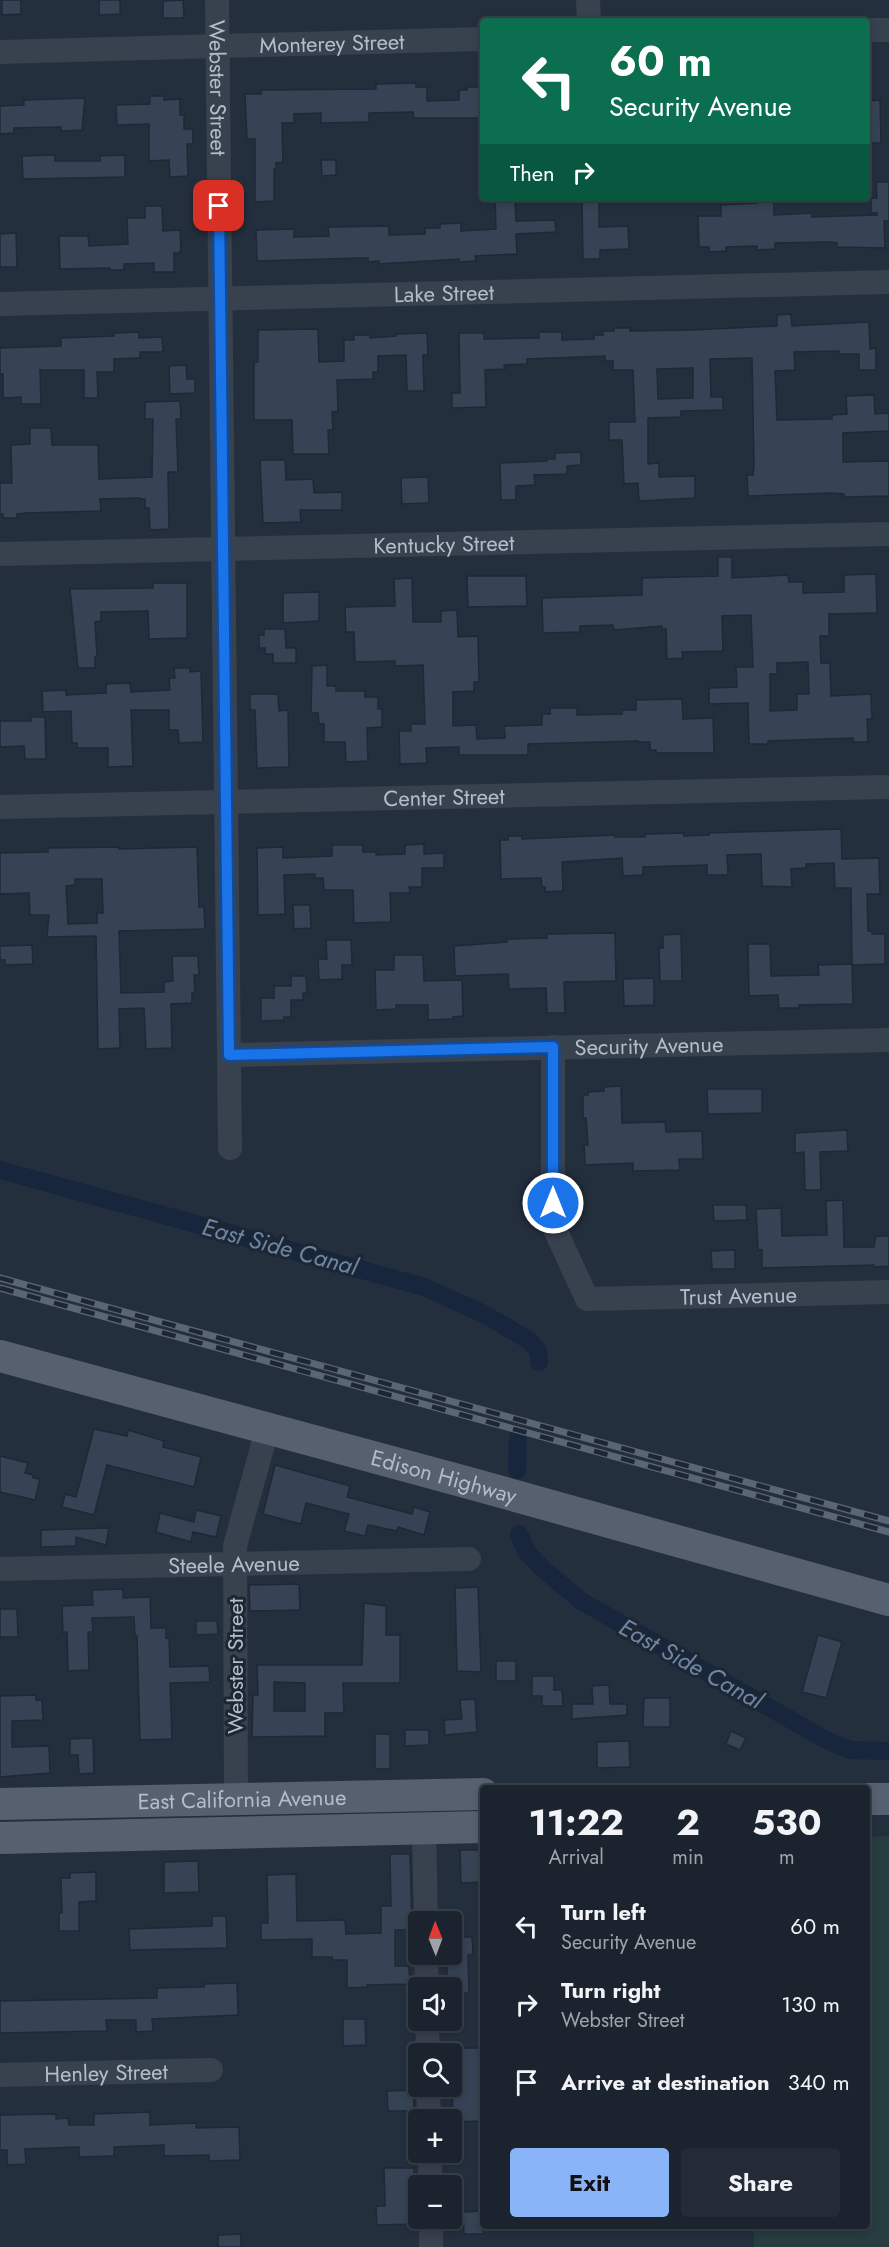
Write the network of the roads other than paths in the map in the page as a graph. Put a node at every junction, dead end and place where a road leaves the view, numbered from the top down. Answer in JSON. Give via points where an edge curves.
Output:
{"nodes":[{"id":1,"x":217,"y":0,"type":"edge"},
{"id":2,"x":588,"y":0,"type":"edge"},
{"id":3,"x":589,"y":18,"type":"edge"},
{"id":4,"x":870,"y":30,"type":"edge"},
{"id":5,"x":889,"y":30,"type":"edge"},
{"id":6,"x":480,"y":39,"type":"edge"},
{"id":7,"x":217,"y":45,"type":"junction"},
{"id":8,"x":0,"y":52,"type":"edge"},
{"id":9,"x":889,"y":282,"type":"edge"},
{"id":10,"x":220,"y":298,"type":"junction"},
{"id":11,"x":0,"y":304,"type":"edge"},
{"id":12,"x":889,"y":534,"type":"edge"},
{"id":13,"x":223,"y":549,"type":"junction"},
{"id":14,"x":0,"y":554,"type":"edge"},
{"id":15,"x":889,"y":787,"type":"edge"},
{"id":16,"x":226,"y":802,"type":"junction"},
{"id":17,"x":0,"y":807,"type":"edge"},
{"id":18,"x":889,"y":1040,"type":"edge"},
{"id":19,"x":553,"y":1047,"type":"junction"},
{"id":20,"x":229,"y":1055,"type":"junction"},
{"id":21,"x":230,"y":1148,"type":"dead end"},
{"id":22,"x":889,"y":1292,"type":"edge"},
{"id":23,"x":0,"y":1356,"type":"edge"},
{"id":24,"x":267,"y":1430,"type":"junction"},
{"id":25,"x":469,"y":1558,"type":"dead end"},
{"id":26,"x":235,"y":1563,"type":"junction"},
{"id":27,"x":0,"y":1569,"type":"edge"},
{"id":28,"x":889,"y":1600,"type":"edge"},
{"id":29,"x":480,"y":1794,"type":"edge"},
{"id":30,"x":889,"y":1798,"type":"edge"},
{"id":31,"x":236,"y":1799,"type":"junction"},
{"id":32,"x":870,"y":1799,"type":"edge"},
{"id":33,"x":0,"y":1804,"type":"edge"},
{"id":34,"x":480,"y":1827,"type":"edge"},
{"id":35,"x":424,"y":1828,"type":"junction"},
{"id":36,"x":66,"y":1836,"type":"junction"},
{"id":37,"x":0,"y":1838,"type":"edge"},
{"id":38,"x":426,"y":1911,"type":"edge"},
{"id":39,"x":212,"y":2070,"type":"dead end"},
{"id":40,"x":0,"y":2075,"type":"edge"},
{"id":41,"x":431,"y":2229,"type":"edge"},
{"id":42,"x":431,"y":2247,"type":"edge"}],
"edges":[{"from":1,"to":7,"type":"street","name":"Webster Street"},
{"from":2,"to":3,"type":"street"},
{"from":4,"to":5,"type":"street"},
{"from":6,"to":7,"type":"street","name":"Monterey Street"},
{"from":7,"to":8,"type":"street","name":"Monterey Street"},
{"from":7,"to":10,"type":"street","name":"Webster Street"},
{"from":9,"to":10,"type":"street","name":"Lake Street"},
{"from":10,"to":11,"type":"street","name":"Lake Street"},
{"from":10,"to":13,"type":"street","name":"Webster Street"},
{"from":12,"to":13,"type":"street","name":"Kentucky Street"},
{"from":13,"to":14,"type":"street","name":"Kentucky Street"},
{"from":13,"to":16,"type":"street","name":"Webster Street"},
{"from":15,"to":16,"type":"street","name":"Center Street"},
{"from":16,"to":17,"type":"street","name":"Center Street"},
{"from":16,"to":20,"type":"street","name":"Webster Street"},
{"from":18,"to":19,"type":"street","name":"Security Avenue"},
{"from":19,"to":20,"type":"street","name":"Security Avenue"},
{"from":19,"to":22,"type":"street","name":"Trust Avenue","via":[[554,1225],[587,1299]]},
{"from":20,"to":21,"type":"street","name":"Webster Street"},
{"from":23,"to":24,"type":"main road","name":"Edison Highway"},
{"from":24,"to":26,"type":"street","name":"Webster Street","via":[[235,1546]]},
{"from":24,"to":28,"type":"main road","name":"Edison Highway"},
{"from":25,"to":26,"type":"street","name":"Steele Avenue"},
{"from":26,"to":27,"type":"street","name":"Steele Avenue"},
{"from":26,"to":31,"type":"street","name":"Webster Street"},
{"from":29,"to":31,"type":"main road","name":"East California Avenue"},
{"from":30,"to":32,"type":"main road"},
{"from":31,"to":33,"type":"main road","name":"East California Avenue"},
{"from":31,"to":36,"type":"main road","via":[[225,1810],[207,1815],[122,1819]]},
{"from":34,"to":35,"type":"main road","name":"East California Avenue"},
{"from":35,"to":36,"type":"main road","name":"East California Avenue"},
{"from":35,"to":38,"type":"street"},
{"from":36,"to":37,"type":"main road","name":"East California Avenue"},
{"from":39,"to":40,"type":"street","name":"Henley Street"},
{"from":41,"to":42,"type":"street"}]}
